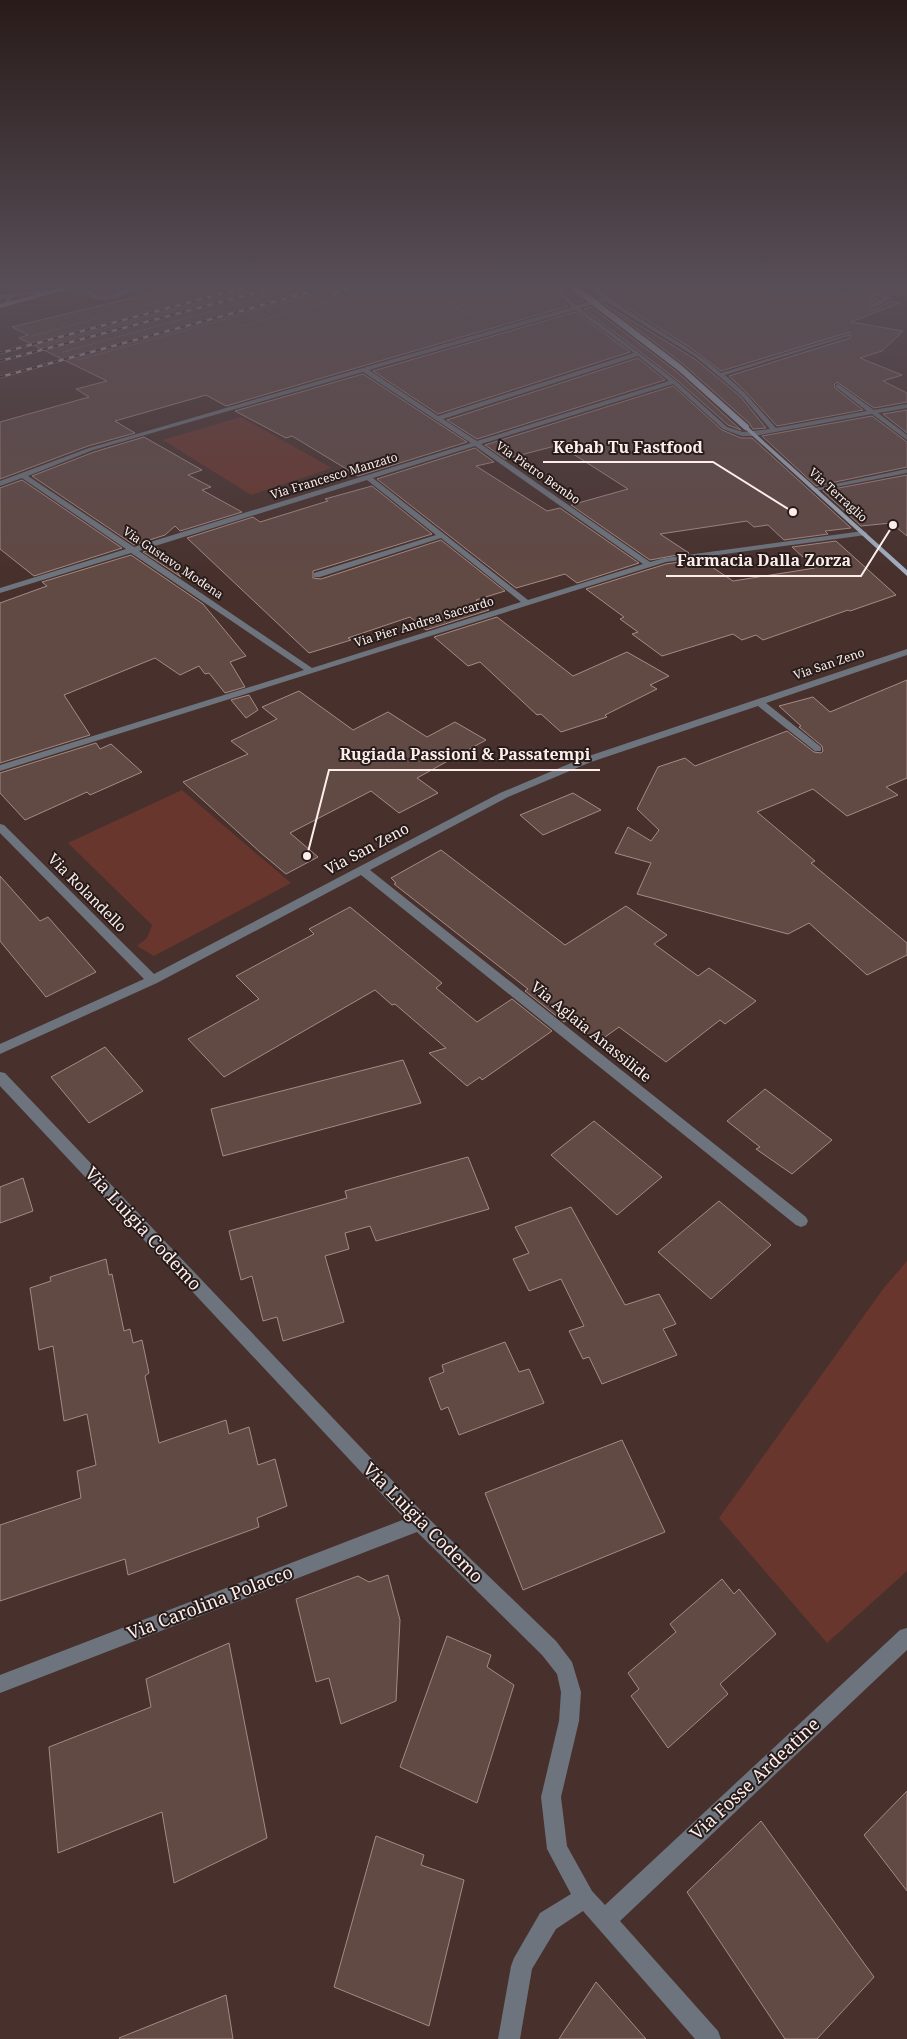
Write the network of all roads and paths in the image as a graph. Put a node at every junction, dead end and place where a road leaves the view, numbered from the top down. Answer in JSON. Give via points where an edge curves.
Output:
{"nodes":[{"id":1,"x":325,"y":380,"type":"edge"},
{"id":2,"x":380,"y":380,"type":"edge"},
{"id":3,"x":557,"y":380,"type":"edge"},
{"id":4,"x":694,"y":380,"type":"edge"},
{"id":5,"x":726,"y":380,"type":"edge"},
{"id":6,"x":674,"y":382,"type":"joint"},
{"id":7,"x":838,"y":386,"type":"dead end"},
{"id":8,"x":907,"y":406,"type":"edge"},
{"id":9,"x":873,"y":412,"type":"junction"},
{"id":10,"x":438,"y":418,"type":"junction"},
{"id":11,"x":774,"y":430,"type":"junction"},
{"id":12,"x":754,"y":434,"type":"junction"},
{"id":13,"x":907,"y":438,"type":"edge"},
{"id":14,"x":477,"y":444,"type":"junction"},
{"id":15,"x":907,"y":471,"type":"edge"},
{"id":16,"x":22,"y":475,"type":"junction"},
{"id":17,"x":368,"y":477,"type":"junction"},
{"id":18,"x":0,"y":484,"type":"edge"},
{"id":19,"x":815,"y":490,"type":"junction"},
{"id":20,"x":863,"y":533,"type":"junction"},
{"id":21,"x":443,"y":536,"type":"junction"},
{"id":22,"x":132,"y":550,"type":"junction"},
{"id":23,"x":649,"y":565,"type":"junction"},
{"id":24,"x":907,"y":574,"type":"edge"},
{"id":25,"x":318,"y":575,"type":"dead end"},
{"id":26,"x":0,"y":591,"type":"edge"},
{"id":27,"x":527,"y":603,"type":"junction"},
{"id":28,"x":907,"y":652,"type":"edge"},
{"id":29,"x":310,"y":671,"type":"junction"},
{"id":30,"x":759,"y":702,"type":"junction"},
{"id":31,"x":818,"y":749,"type":"dead end"},
{"id":32,"x":0,"y":768,"type":"edge"},
{"id":33,"x":0,"y":828,"type":"edge"},
{"id":34,"x":361,"y":869,"type":"junction"},
{"id":35,"x":153,"y":980,"type":"junction"},
{"id":36,"x":0,"y":1049,"type":"edge"},
{"id":37,"x":0,"y":1077,"type":"edge"},
{"id":38,"x":801,"y":1221,"type":"dead end"},
{"id":39,"x":420,"y":1522,"type":"junction"},
{"id":40,"x":907,"y":1637,"type":"edge"},
{"id":41,"x":0,"y":1684,"type":"edge"},
{"id":42,"x":585,"y":1898,"type":"junction"},
{"id":43,"x":604,"y":1921,"type":"junction"},
{"id":44,"x":508,"y":2039,"type":"edge"},
{"id":45,"x":710,"y":2039,"type":"edge"}],
"edges":[{"from":1,"to":16,"type":"street","via":[[91,449]]},
{"from":2,"to":10,"type":"street","name":"Via Pietro Bembo"},
{"from":3,"to":10,"type":"street"},
{"from":4,"to":12,"type":"main road","name":"Via Terraglio","bridge":true},
{"from":5,"to":11,"type":"street","via":[[743,394]]},
{"from":6,"to":12,"type":"street","via":[[725,428]]},
{"from":6,"to":14,"type":"street","name":"Via Francesco Manzato"},
{"from":7,"to":9,"type":"street"},
{"from":8,"to":9,"type":"street"},
{"from":9,"to":11,"type":"street"},
{"from":9,"to":13,"type":"street"},
{"from":10,"to":14,"type":"street","name":"Via Pietro Bembo"},
{"from":11,"to":12,"type":"street"},
{"from":12,"to":19,"type":"main road","name":"Via Terraglio"},
{"from":14,"to":17,"type":"street","name":"Via Francesco Manzato"},
{"from":14,"to":23,"type":"street","name":"Via Pietro Bembo"},
{"from":15,"to":19,"type":"street"},
{"from":16,"to":18,"type":"street"},
{"from":16,"to":22,"type":"street","name":"Via Gustavo Modena"},
{"from":17,"to":21,"type":"street"},
{"from":17,"to":22,"type":"street","name":"Via Francesco Manzato"},
{"from":19,"to":20,"type":"main road","name":"Via Terraglio"},
{"from":20,"to":23,"type":"street","name":"Via Pier Andrea Saccardo","via":[[683,556]]},
{"from":20,"to":24,"type":"main road","name":"Via Terraglio"},
{"from":21,"to":25,"type":"street"},
{"from":21,"to":27,"type":"street"},
{"from":22,"to":26,"type":"street","name":"Via Francesco Manzato"},
{"from":22,"to":29,"type":"street","name":"Via Gustavo Modena"},
{"from":23,"to":27,"type":"street","name":"Via Pier Andrea Saccardo"},
{"from":27,"to":29,"type":"street","name":"Via Pier Andrea Saccardo"},
{"from":28,"to":30,"type":"street","name":"Via San Zeno"},
{"from":29,"to":32,"type":"street","name":"Via Pier Andrea Saccardo"},
{"from":30,"to":31,"type":"street"},
{"from":30,"to":34,"type":"street","name":"Via San Zeno","via":[[543,777]]},
{"from":33,"to":35,"type":"street","name":"Via Rolandello"},
{"from":34,"to":35,"type":"street","name":"Via San Zeno"},
{"from":34,"to":38,"type":"street","name":"Via Aglaia Anassilide"},
{"from":35,"to":36,"type":"street","name":"Via San Zeno"},
{"from":37,"to":39,"type":"street","name":"Via Luigia Codemo"},
{"from":39,"to":41,"type":"street","name":"Via Carolina Polacco"},
{"from":39,"to":42,"type":"street","name":"Via Luigia Codemo","via":[[549,1648],[565,1669],[571,1692],[569,1721],[550,1797],[557,1849]]},
{"from":40,"to":43,"type":"street","name":"Via Fosse Ardeatine"},
{"from":42,"to":43,"type":"street","name":"Via Luigia Codemo"},
{"from":42,"to":44,"type":"street","via":[[548,1921],[522,1966]]},
{"from":43,"to":45,"type":"street","name":"Via Luigia Codemo"}]}
